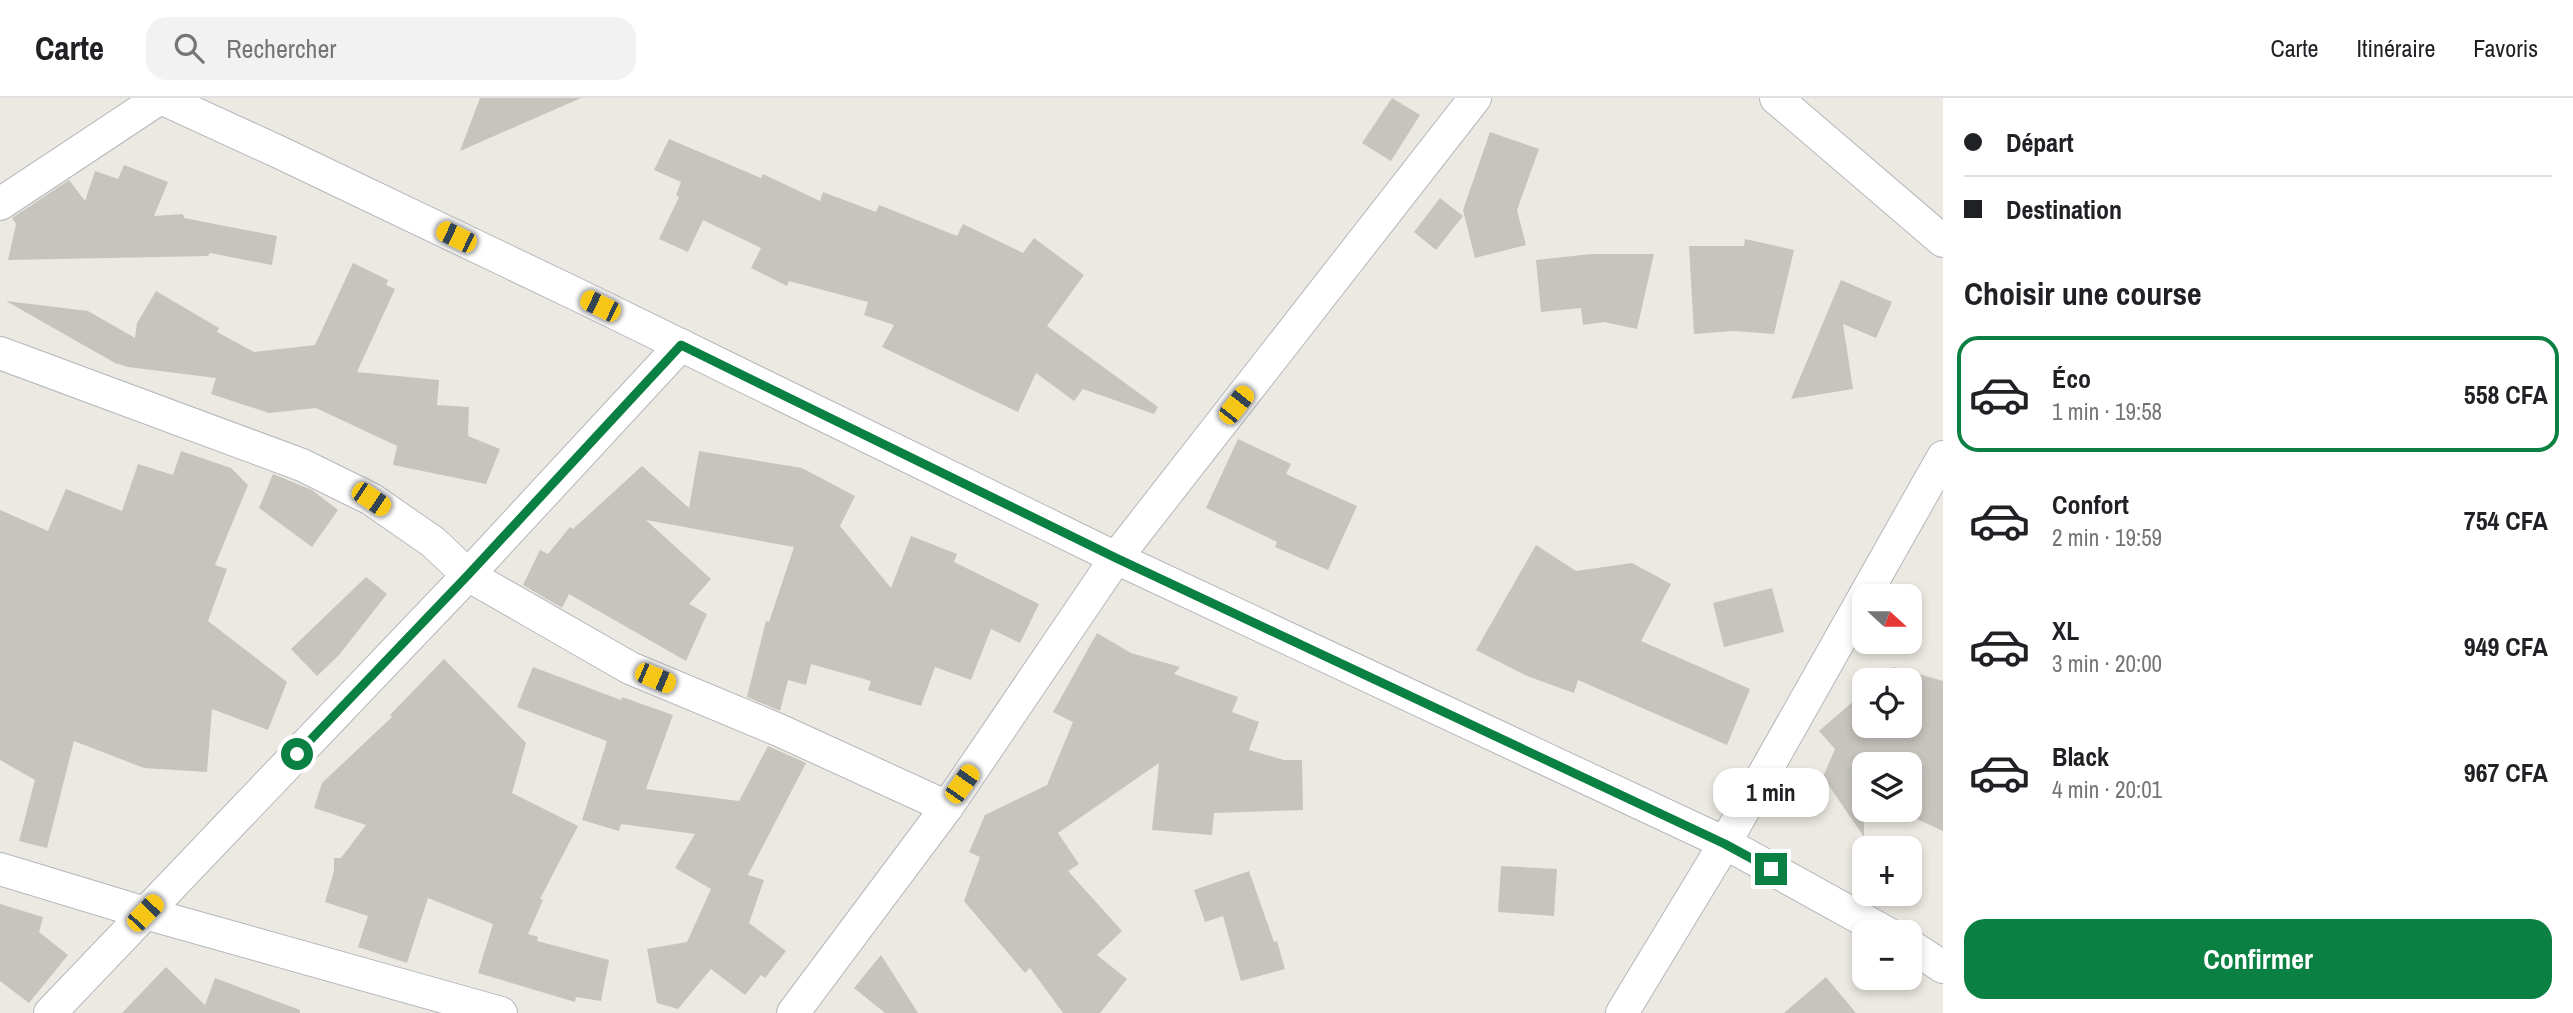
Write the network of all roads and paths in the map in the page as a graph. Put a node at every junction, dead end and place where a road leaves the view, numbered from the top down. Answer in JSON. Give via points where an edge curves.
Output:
{"nodes":[{"id":1,"x":160,"y":98,"type":"edge"},
{"id":2,"x":1475,"y":98,"type":"edge"},
{"id":3,"x":1776,"y":98,"type":"edge"},
{"id":4,"x":0,"y":204,"type":"edge"},
{"id":5,"x":1943,"y":241,"type":"edge"},
{"id":6,"x":681,"y":345,"type":"junction"},
{"id":7,"x":0,"y":354,"type":"edge"},
{"id":8,"x":1943,"y":457,"type":"edge"},
{"id":9,"x":1116,"y":558,"type":"junction"},
{"id":10,"x":468,"y":575,"type":"junction"},
{"id":11,"x":1871,"y":584,"type":"edge"},
{"id":12,"x":1852,"y":618,"type":"edge"},
{"id":13,"x":947,"y":807,"type":"junction"},
{"id":14,"x":1725,"y":844,"type":"junction"},
{"id":15,"x":0,"y":869,"type":"edge"},
{"id":16,"x":145,"y":913,"type":"junction"},
{"id":17,"x":1863,"y":920,"type":"edge"},
{"id":18,"x":1922,"y":953,"type":"edge"},
{"id":19,"x":1943,"y":967,"type":"edge"},
{"id":20,"x":50,"y":1013,"type":"edge"},
{"id":21,"x":501,"y":1013,"type":"edge"},
{"id":22,"x":793,"y":1013,"type":"edge"},
{"id":23,"x":1622,"y":1013,"type":"edge"}],
"edges":[{"from":1,"to":4,"type":"street"},
{"from":1,"to":6,"type":"street"},
{"from":2,"to":9,"type":"street"},
{"from":3,"to":5,"type":"street"},
{"from":6,"to":9,"type":"street"},
{"from":6,"to":10,"type":"street"},
{"from":7,"to":10,"type":"street","via":[[302,465],[371,499],[433,541]]},
{"from":8,"to":11,"type":"street"},
{"from":9,"to":13,"type":"street"},
{"from":9,"to":14,"type":"street"},
{"from":10,"to":13,"type":"street","via":[[630,668]]},
{"from":10,"to":16,"type":"street"},
{"from":12,"to":14,"type":"street"},
{"from":13,"to":22,"type":"street"},
{"from":14,"to":17,"type":"street"},
{"from":14,"to":23,"type":"street"},
{"from":15,"to":16,"type":"street"},
{"from":16,"to":20,"type":"street"},
{"from":16,"to":21,"type":"street"},
{"from":18,"to":19,"type":"street"}]}
